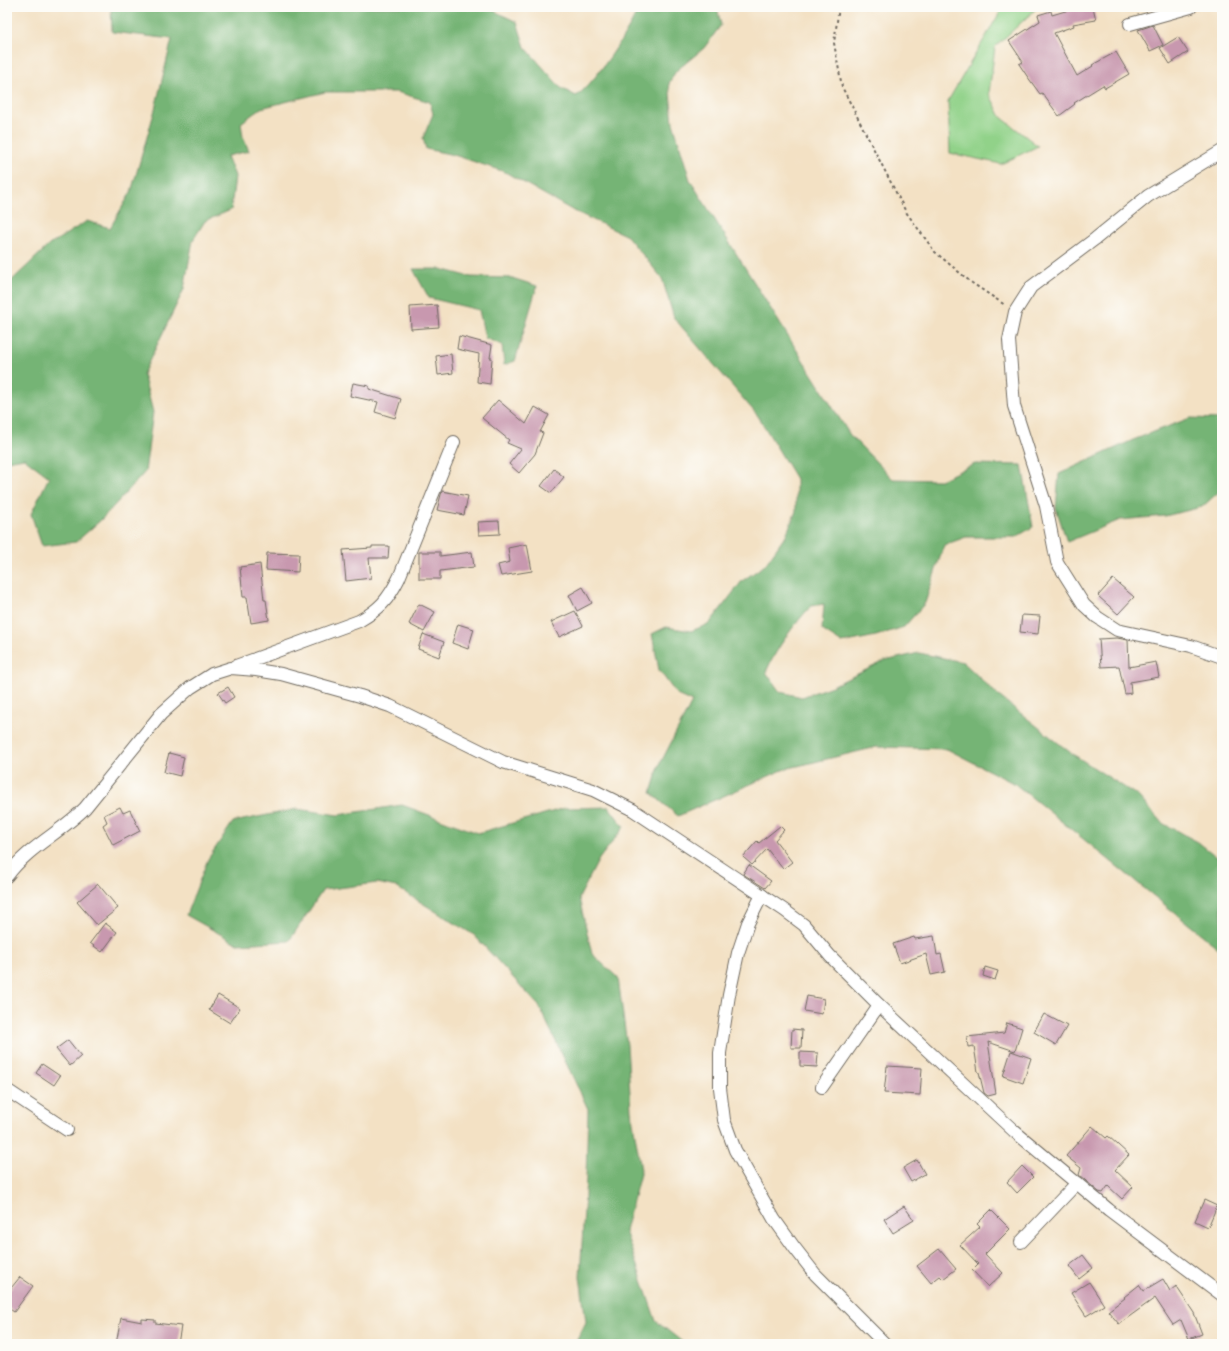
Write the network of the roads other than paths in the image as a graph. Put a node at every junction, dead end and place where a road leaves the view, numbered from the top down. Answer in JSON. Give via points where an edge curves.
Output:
{"nodes":[{"id":1,"x":1191,"y":7,"type":"edge"},
{"id":2,"x":1130,"y":24,"type":"dead end"},
{"id":3,"x":1222,"y":151,"type":"edge"},
{"id":4,"x":454,"y":442,"type":"dead end"},
{"id":5,"x":1222,"y":657,"type":"edge"},
{"id":6,"x":230,"y":668,"type":"junction"},
{"id":7,"x":7,"y":876,"type":"edge"},
{"id":8,"x":762,"y":895,"type":"junction"},
{"id":9,"x":879,"y":1005,"type":"junction"},
{"id":10,"x":822,"y":1087,"type":"dead end"},
{"id":11,"x":7,"y":1090,"type":"edge"},
{"id":12,"x":66,"y":1130,"type":"dead end"},
{"id":13,"x":1077,"y":1183,"type":"junction"},
{"id":14,"x":1021,"y":1242,"type":"dead end"},
{"id":15,"x":1222,"y":1295,"type":"edge"},
{"id":16,"x":885,"y":1344,"type":"edge"}],
"edges":[{"from":1,"to":2,"type":"street"},
{"from":3,"to":5,"type":"street","via":[[1148,196],[1031,286],[1014,312],[1009,340],[1014,406],[1046,506],[1057,562],[1084,605],[1097,618],[1117,630],[1191,646]]},
{"from":4,"to":6,"type":"street","via":[[399,578],[391,595],[378,610],[359,621]]},
{"from":6,"to":7,"type":"street","via":[[212,674],[190,688],[166,709],[85,808],[72,821],[34,847],[17,862]]},
{"from":6,"to":8,"type":"street","via":[[281,674],[360,696],[412,716],[504,762],[593,790],[633,810]]},
{"from":8,"to":9,"type":"street","via":[[804,925],[830,956]]},
{"from":8,"to":16,"type":"street","via":[[748,923],[738,953],[729,995],[720,1053],[720,1088],[724,1120],[735,1150],[774,1218],[794,1247],[815,1274]]},
{"from":9,"to":10,"type":"street"},
{"from":9,"to":13,"type":"street","via":[[1014,1130]]},
{"from":11,"to":12,"type":"street"},
{"from":13,"to":14,"type":"street"},
{"from":13,"to":15,"type":"street"}]}
